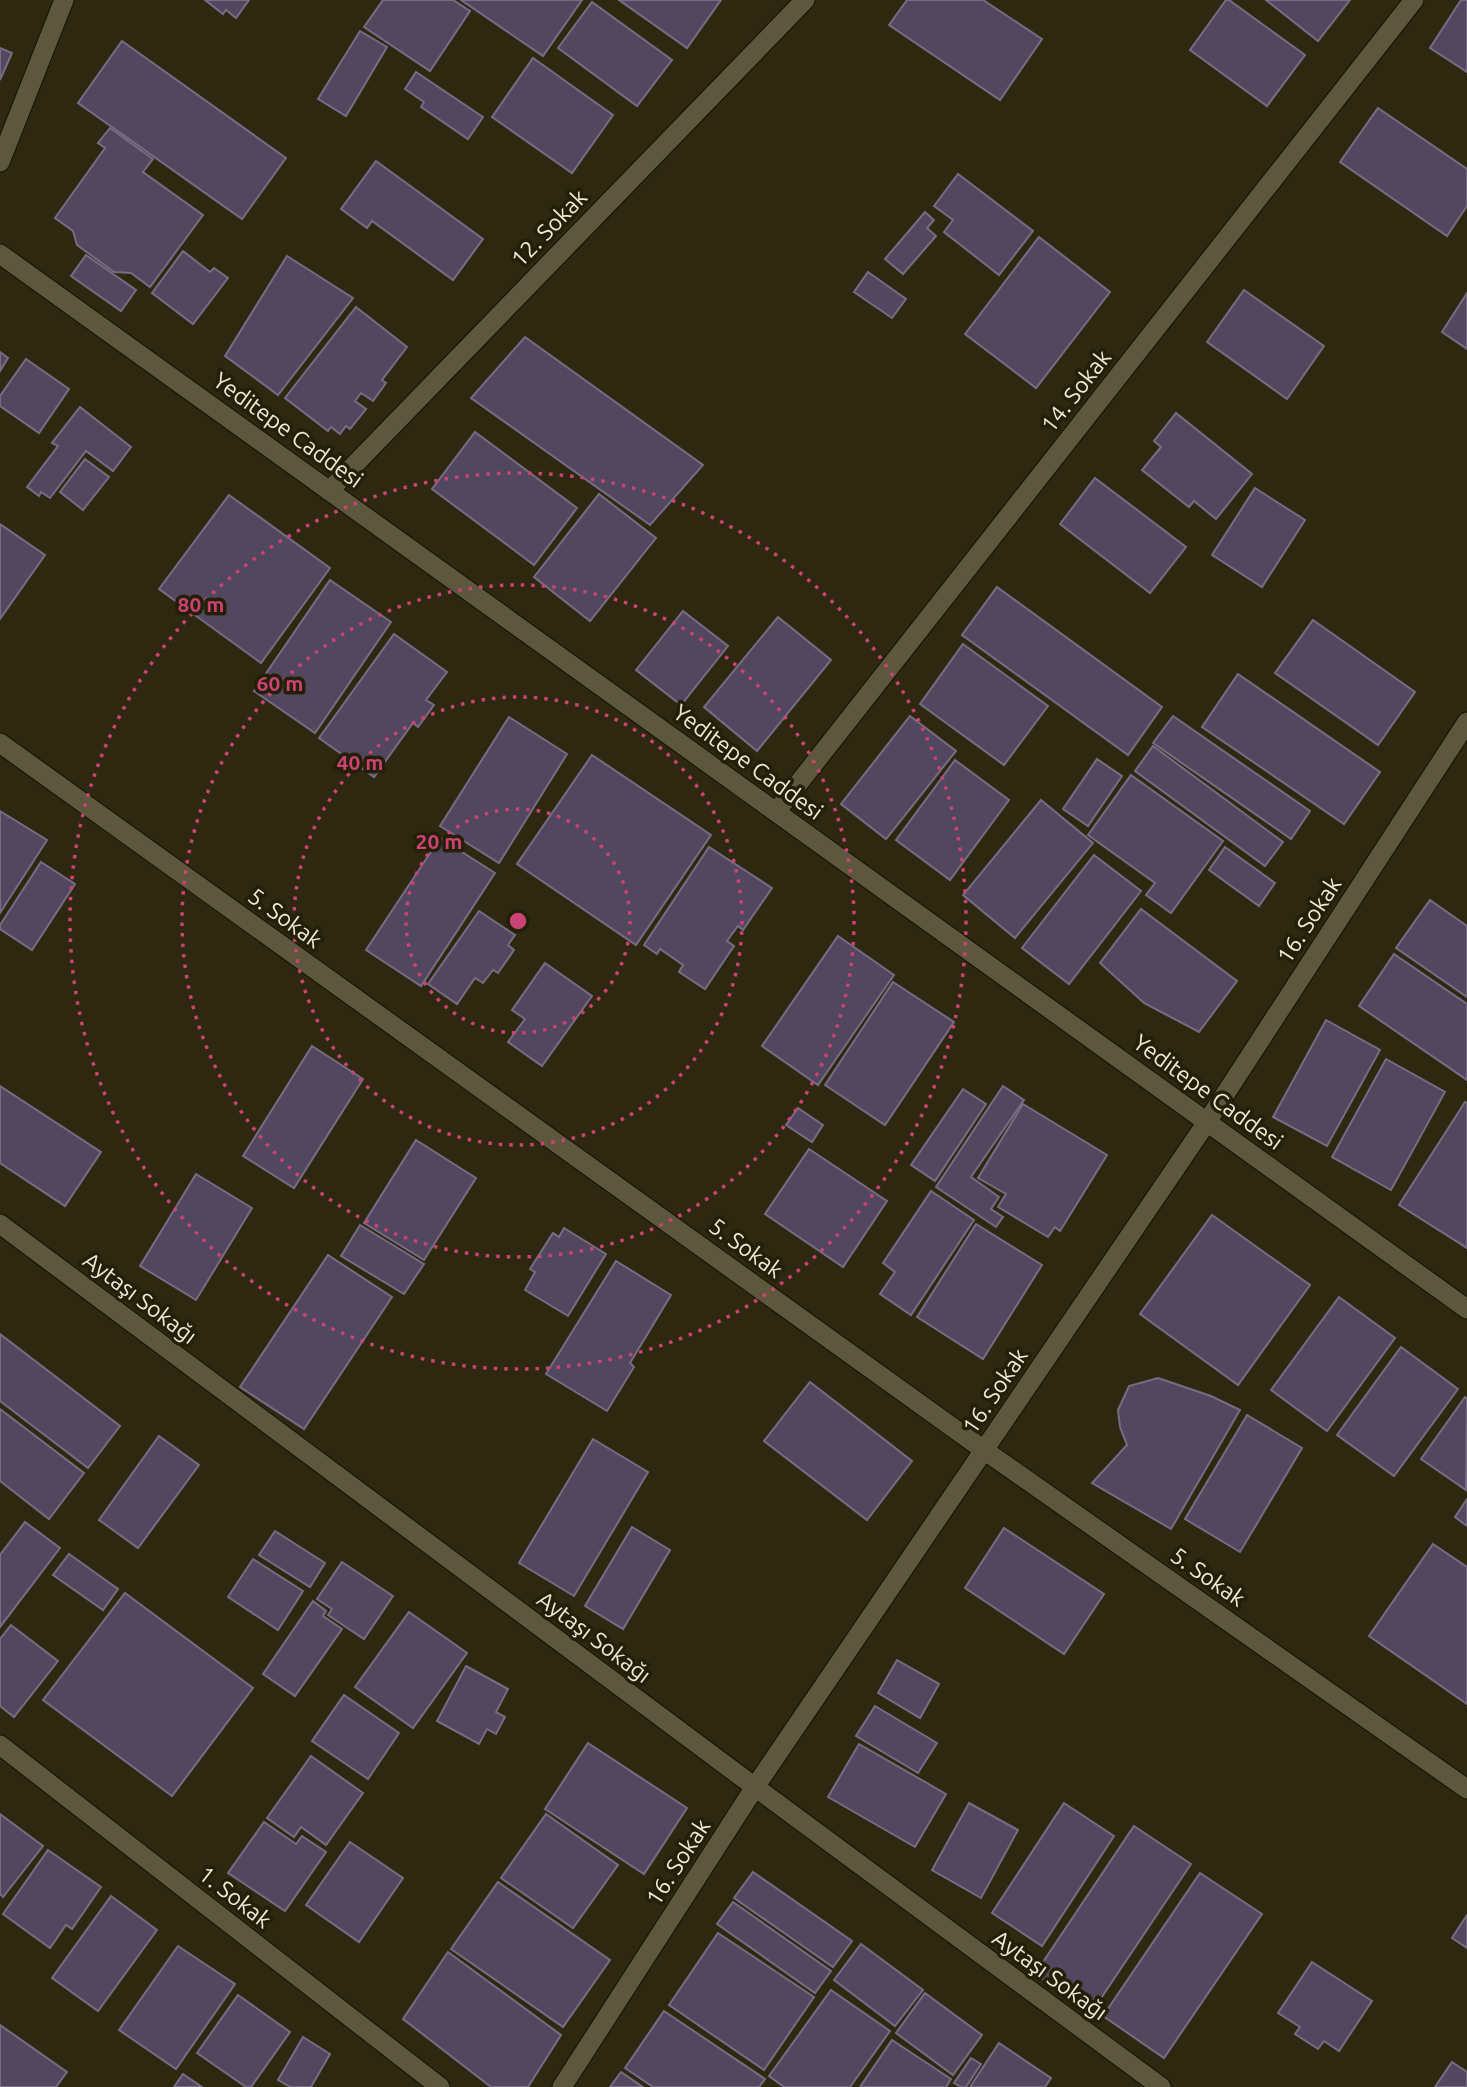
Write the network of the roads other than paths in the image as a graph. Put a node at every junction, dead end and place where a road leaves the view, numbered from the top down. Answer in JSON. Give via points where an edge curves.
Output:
{"nodes":[{"id":1,"x":64,"y":0,"type":"edge"},
{"id":2,"x":804,"y":0,"type":"edge"},
{"id":3,"x":1414,"y":0,"type":"edge"},
{"id":4,"x":0,"y":162,"type":"edge"},
{"id":5,"x":0,"y":254,"type":"edge"},
{"id":6,"x":329,"y":491,"type":"junction"},
{"id":7,"x":1467,"y":722,"type":"edge"},
{"id":8,"x":0,"y":743,"type":"edge"},
{"id":9,"x":776,"y":812,"type":"junction"},
{"id":10,"x":1207,"y":1122,"type":"junction"},
{"id":11,"x":0,"y":1224,"type":"edge"},
{"id":12,"x":1467,"y":1309,"type":"edge"},
{"id":13,"x":984,"y":1450,"type":"junction"},
{"id":14,"x":0,"y":1745,"type":"edge"},
{"id":15,"x":755,"y":1787,"type":"junction"},
{"id":16,"x":1467,"y":1788,"type":"edge"},
{"id":17,"x":440,"y":2087,"type":"edge"},
{"id":18,"x":562,"y":2087,"type":"edge"},
{"id":19,"x":1161,"y":2087,"type":"edge"}],
"edges":[{"from":1,"to":4,"type":"street"},
{"from":2,"to":6,"type":"street","name":"12. Sokak"},
{"from":3,"to":9,"type":"street","name":"14. Sokak"},
{"from":5,"to":6,"type":"street","name":"Yeditepe Caddesi"},
{"from":6,"to":9,"type":"street","name":"Yeditepe Caddesi"},
{"from":7,"to":10,"type":"street","name":"16. Sokak"},
{"from":8,"to":13,"type":"street","name":"5. Sokak"},
{"from":9,"to":10,"type":"street","name":"Yeditepe Caddesi"},
{"from":10,"to":12,"type":"street","name":"Yeditepe Caddesi"},
{"from":10,"to":13,"type":"street","name":"16. Sokak"},
{"from":11,"to":15,"type":"street","name":"Aytaşı Sokağı"},
{"from":13,"to":15,"type":"street","name":"16. Sokak"},
{"from":13,"to":16,"type":"street","name":"5. Sokak"},
{"from":14,"to":17,"type":"street","name":"1. Sokak"},
{"from":15,"to":18,"type":"street","name":"16. Sokak"},
{"from":15,"to":19,"type":"street","name":"Aytaşı Sokağı"}]}
